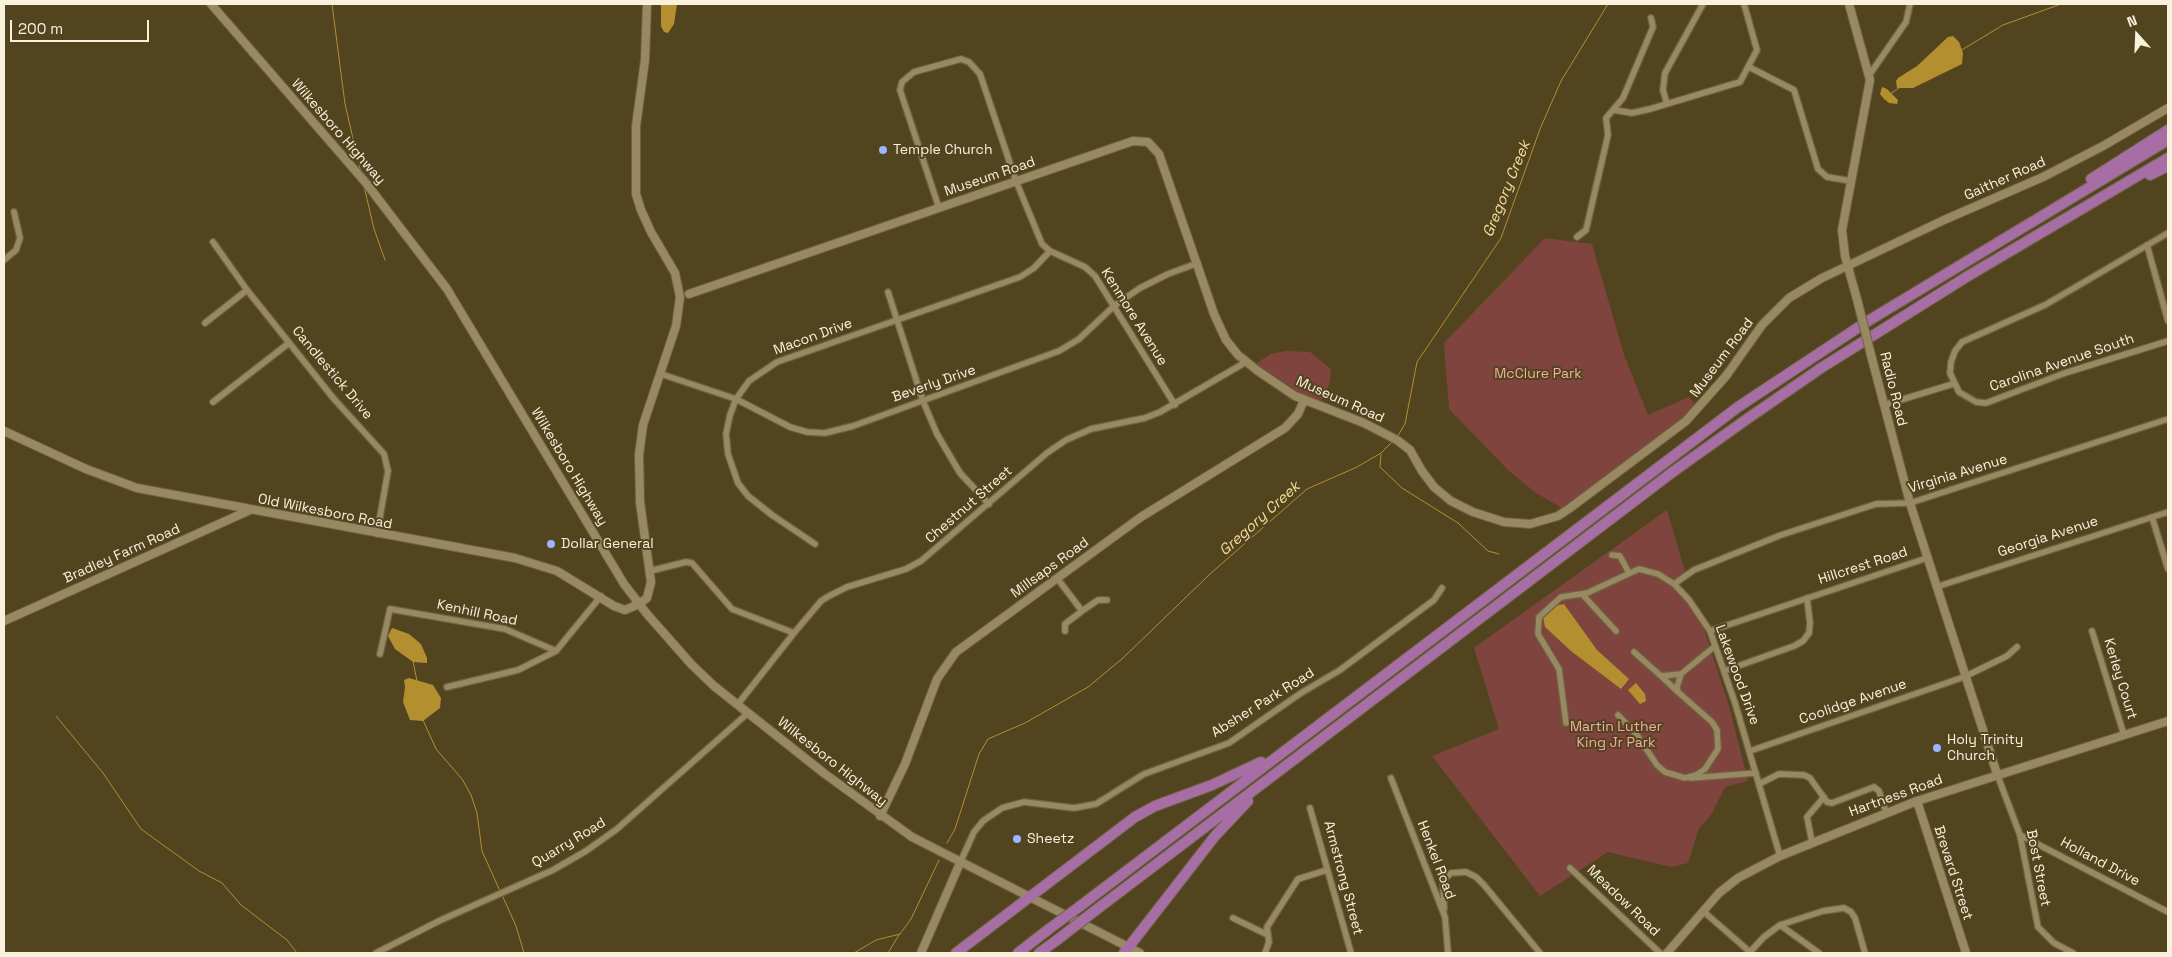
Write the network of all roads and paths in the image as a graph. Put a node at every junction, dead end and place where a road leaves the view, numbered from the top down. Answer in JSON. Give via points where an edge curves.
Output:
{"nodes":[{"id":1,"x":211,"y":4,"type":"edge"},
{"id":2,"x":647,"y":4,"type":"edge"},
{"id":3,"x":1702,"y":4,"type":"edge"},
{"id":4,"x":1744,"y":4,"type":"edge"},
{"id":5,"x":1849,"y":4,"type":"edge"},
{"id":6,"x":1910,"y":4,"type":"edge"},
{"id":7,"x":1651,"y":18,"type":"dead end"},
{"id":8,"x":1749,"y":67,"type":"junction"},
{"id":9,"x":1870,"y":74,"type":"junction"},
{"id":10,"x":1667,"y":104,"type":"junction"},
{"id":11,"x":2168,"y":108,"type":"edge"},
{"id":12,"x":1614,"y":110,"type":"junction"},
{"id":13,"x":2168,"y":130,"type":"edge"},
{"id":14,"x":2168,"y":140,"type":"edge"},
{"id":15,"x":2168,"y":158,"type":"edge"},
{"id":16,"x":2168,"y":166,"type":"edge"},
{"id":17,"x":1016,"y":181,"type":"junction"},
{"id":18,"x":1851,"y":181,"type":"junction"},
{"id":19,"x":2088,"y":205,"type":"junction"},
{"id":20,"x":939,"y":208,"type":"junction"},
{"id":21,"x":14,"y":212,"type":"dead end"},
{"id":22,"x":2012,"y":233,"type":"junction"},
{"id":23,"x":2168,"y":233,"type":"edge"},
{"id":24,"x":1578,"y":237,"type":"dead end"},
{"id":25,"x":213,"y":242,"type":"dead end"},
{"id":26,"x":2147,"y":245,"type":"junction"},
{"id":27,"x":1050,"y":251,"type":"junction"},
{"id":28,"x":4,"y":260,"type":"edge"},
{"id":29,"x":1198,"y":263,"type":"junction"},
{"id":30,"x":1849,"y":266,"type":"junction"},
{"id":31,"x":247,"y":290,"type":"junction"},
{"id":32,"x":888,"y":292,"type":"dead end"},
{"id":33,"x":689,"y":294,"type":"joint"},
{"id":34,"x":680,"y":297,"type":"junction"},
{"id":35,"x":1114,"y":306,"type":"junction"},
{"id":36,"x":896,"y":320,"type":"junction"},
{"id":37,"x":2168,"y":321,"type":"edge"},
{"id":38,"x":205,"y":322,"type":"dead end"},
{"id":39,"x":2168,"y":341,"type":"edge"},
{"id":40,"x":289,"y":342,"type":"junction"},
{"id":41,"x":1246,"y":362,"type":"junction"},
{"id":42,"x":660,"y":374,"type":"junction"},
{"id":43,"x":1954,"y":384,"type":"junction"},
{"id":44,"x":736,"y":399,"type":"junction"},
{"id":45,"x":1304,"y":400,"type":"junction"},
{"id":46,"x":923,"y":401,"type":"junction"},
{"id":47,"x":213,"y":402,"type":"dead end"},
{"id":48,"x":1175,"y":405,"type":"junction"},
{"id":49,"x":1884,"y":405,"type":"junction"},
{"id":50,"x":2168,"y":419,"type":"edge"},
{"id":51,"x":4,"y":431,"type":"edge"},
{"id":52,"x":1910,"y":503,"type":"junction"},
{"id":53,"x":989,"y":504,"type":"junction"},
{"id":54,"x":250,"y":510,"type":"junction"},
{"id":55,"x":2168,"y":512,"type":"edge"},
{"id":56,"x":2152,"y":517,"type":"junction"},
{"id":57,"x":377,"y":534,"type":"junction"},
{"id":58,"x":815,"y":544,"type":"dead end"},
{"id":59,"x":1612,"y":555,"type":"dead end"},
{"id":60,"x":1927,"y":558,"type":"junction"},
{"id":61,"x":2168,"y":570,"type":"edge"},
{"id":62,"x":650,"y":571,"type":"junction"},
{"id":63,"x":1629,"y":573,"type":"junction"},
{"id":64,"x":1057,"y":578,"type":"junction"},
{"id":65,"x":1674,"y":584,"type":"junction"},
{"id":66,"x":1936,"y":587,"type":"junction"},
{"id":67,"x":1442,"y":588,"type":"dead end"},
{"id":68,"x":1582,"y":594,"type":"junction"},
{"id":69,"x":600,"y":596,"type":"junction"},
{"id":70,"x":1807,"y":598,"type":"junction"},
{"id":71,"x":1107,"y":600,"type":"dead end"},
{"id":72,"x":639,"y":604,"type":"junction"},
{"id":73,"x":1082,"y":611,"type":"junction"},
{"id":74,"x":4,"y":621,"type":"edge"},
{"id":75,"x":1065,"y":631,"type":"dead end"},
{"id":76,"x":1616,"y":631,"type":"dead end"},
{"id":77,"x":1710,"y":631,"type":"junction"},
{"id":78,"x":2092,"y":631,"type":"dead end"},
{"id":79,"x":794,"y":633,"type":"junction"},
{"id":80,"x":1715,"y":646,"type":"junction"},
{"id":81,"x":2017,"y":648,"type":"dead end"},
{"id":82,"x":556,"y":650,"type":"junction"},
{"id":83,"x":1634,"y":652,"type":"dead end"},
{"id":84,"x":380,"y":654,"type":"dead end"},
{"id":85,"x":1724,"y":671,"type":"junction"},
{"id":86,"x":1681,"y":674,"type":"junction"},
{"id":87,"x":1661,"y":676,"type":"junction"},
{"id":88,"x":1964,"y":677,"type":"junction"},
{"id":89,"x":447,"y":688,"type":"dead end"},
{"id":90,"x":1678,"y":692,"type":"junction"},
{"id":91,"x":738,"y":704,"type":"junction"},
{"id":92,"x":748,"y":713,"type":"junction"},
{"id":93,"x":1618,"y":715,"type":"dead end"},
{"id":94,"x":1330,"y":716,"type":"junction"},
{"id":95,"x":2168,"y":721,"type":"edge"},
{"id":96,"x":1566,"y":723,"type":"dead end"},
{"id":97,"x":2124,"y":735,"type":"junction"},
{"id":98,"x":1750,"y":751,"type":"junction"},
{"id":99,"x":1708,"y":762,"type":"junction"},
{"id":100,"x":1284,"y":767,"type":"junction"},
{"id":101,"x":1756,"y":773,"type":"junction"},
{"id":102,"x":1997,"y":774,"type":"junction"},
{"id":103,"x":1714,"y":777,"type":"junction"},
{"id":104,"x":1391,"y":778,"type":"dead end"},
{"id":105,"x":1685,"y":778,"type":"junction"},
{"id":106,"x":1759,"y":784,"type":"junction"},
{"id":107,"x":1824,"y":798,"type":"junction"},
{"id":108,"x":1917,"y":801,"type":"junction"},
{"id":109,"x":1310,"y":808,"type":"dead end"},
{"id":110,"x":1886,"y":812,"type":"junction"},
{"id":111,"x":880,"y":816,"type":"junction"},
{"id":112,"x":2020,"y":834,"type":"junction"},
{"id":113,"x":1812,"y":842,"type":"junction"},
{"id":114,"x":1780,"y":856,"type":"junction"},
{"id":115,"x":960,"y":863,"type":"junction"},
{"id":116,"x":1570,"y":868,"type":"dead end"},
{"id":117,"x":1327,"y":870,"type":"junction"},
{"id":118,"x":1028,"y":897,"type":"junction"},
{"id":119,"x":1703,"y":911,"type":"junction"},
{"id":120,"x":2168,"y":912,"type":"edge"},
{"id":121,"x":1445,"y":917,"type":"junction"},
{"id":122,"x":1234,"y":918,"type":"dead end"},
{"id":123,"x":1780,"y":925,"type":"junction"},
{"id":124,"x":1268,"y":935,"type":"junction"},
{"id":125,"x":1127,"y":951,"type":"edge"},
{"id":126,"x":376,"y":953,"type":"edge"},
{"id":127,"x":921,"y":953,"type":"edge"},
{"id":128,"x":956,"y":953,"type":"edge"},
{"id":129,"x":1018,"y":953,"type":"edge"},
{"id":130,"x":1039,"y":953,"type":"edge"},
{"id":131,"x":1140,"y":953,"type":"edge"},
{"id":132,"x":1265,"y":953,"type":"edge"},
{"id":133,"x":1350,"y":953,"type":"edge"},
{"id":134,"x":1448,"y":953,"type":"edge"},
{"id":135,"x":1540,"y":953,"type":"edge"},
{"id":136,"x":1660,"y":953,"type":"edge"},
{"id":137,"x":1667,"y":953,"type":"edge"},
{"id":138,"x":1750,"y":953,"type":"edge"},
{"id":139,"x":1819,"y":953,"type":"edge"},
{"id":140,"x":1865,"y":953,"type":"edge"},
{"id":141,"x":1966,"y":953,"type":"edge"},
{"id":142,"x":2072,"y":953,"type":"edge"}],
"edges":[{"from":1,"to":72,"type":"street","name":"Wilkesboro Highway","via":[[366,182],[448,289]]},
{"from":2,"to":34,"type":"street","via":[[645,60],[636,126],[636,194],[651,232],[675,273]]},
{"from":3,"to":10,"type":"street","via":[[1665,73]]},
{"from":4,"to":8,"type":"street","via":[[1756,47]]},
{"from":5,"to":9,"type":"street","name":"Radio Road"},
{"from":6,"to":9,"type":"street","via":[[1906,22]]},
{"from":7,"to":12,"type":"street","via":[[1653,27],[1623,98]]},
{"from":8,"to":10,"type":"street","via":[[1736,84]]},
{"from":8,"to":18,"type":"street","via":[[1794,90],[1818,169],[1826,177]]},
{"from":9,"to":18,"type":"street","name":"Radio Road"},
{"from":10,"to":12,"type":"street","via":[[1632,113]]},
{"from":11,"to":30,"type":"street","name":"Gaither Road","via":[[2040,179]]},
{"from":12,"to":24,"type":"street","via":[[1606,118],[1608,135],[1586,230]]},
{"from":13,"to":22,"type":"highway"},
{"from":14,"to":22,"type":"highway"},
{"from":15,"to":19,"type":"highway"},
{"from":16,"to":19,"type":"highway"},
{"from":17,"to":20,"type":"street","name":"Museum Road"},
{"from":17,"to":20,"type":"street","name":"Kenmore Avenue","via":[[976,67],[961,59],[914,72],[902,82],[901,99]]},
{"from":17,"to":27,"type":"street","name":"Kenmore Avenue","via":[[1037,236]]},
{"from":17,"to":29,"type":"street","name":"Museum Road","via":[[1132,141],[1148,142],[1159,154]]},
{"from":18,"to":30,"type":"street","name":"Radio Road","via":[[1842,230]]},
{"from":19,"to":100,"type":"highway","via":[[1830,363],[1747,420],[1658,483]]},
{"from":20,"to":33,"type":"street","name":"Museum Road"},
{"from":21,"to":28,"type":"street","via":[[20,238],[16,250]]},
{"from":22,"to":94,"type":"highway","via":[[1738,407]]},
{"from":23,"to":26,"type":"street"},
{"from":25,"to":31,"type":"street","name":"Candlestick Drive"},
{"from":26,"to":37,"type":"street"},
{"from":26,"to":43,"type":"street","via":[[2045,305],[1962,342],[1950,362]]},
{"from":27,"to":35,"type":"street","name":"Kenmore Avenue","via":[[1085,267],[1095,276]]},
{"from":27,"to":36,"type":"street","name":"Macon Drive","via":[[1020,277]]},
{"from":29,"to":35,"type":"street","name":"Beverly Drive","via":[[1140,288]]},
{"from":29,"to":41,"type":"street","name":"Museum Road","via":[[1222,333]]},
{"from":30,"to":45,"type":"street","name":"Museum Road","via":[[1805,288],[1774,311],[1707,400],[1686,421],[1570,508],[1545,521],[1530,524],[1504,522],[1462,507],[1434,487],[1410,450],[1394,438],[1358,420]]},
{"from":30,"to":49,"type":"street","name":"Radio Road","bridge":true},
{"from":31,"to":38,"type":"street"},
{"from":31,"to":40,"type":"street","name":"Candlestick Drive"},
{"from":32,"to":36,"type":"street"},
{"from":33,"to":34,"type":"street"},
{"from":34,"to":42,"type":"street","via":[[676,326]]},
{"from":35,"to":46,"type":"street","name":"Beverly Drive","via":[[1096,325],[1059,352]]},
{"from":35,"to":48,"type":"street","name":"Kenmore Avenue"},
{"from":36,"to":44,"type":"street","name":"Macon Drive","via":[[776,362],[749,381]]},
{"from":36,"to":46,"type":"street"},
{"from":39,"to":43,"type":"street","name":"Carolina Avenue South","via":[[1986,402],[1967,398]]},
{"from":40,"to":47,"type":"street"},
{"from":40,"to":57,"type":"street","name":"Candlestick Drive","via":[[334,399],[384,454],[388,471]]},
{"from":41,"to":45,"type":"street","name":"Museum Road"},
{"from":41,"to":48,"type":"street","name":"Chestnut Street"},
{"from":42,"to":44,"type":"street","name":"Beverly Drive"},
{"from":42,"to":62,"type":"street","via":[[644,425],[639,456],[640,502]]},
{"from":43,"to":49,"type":"street"},
{"from":44,"to":46,"type":"street","name":"Beverly Drive","via":[[790,427],[825,433]]},
{"from":44,"to":58,"type":"street","name":"Macon Drive","via":[[726,434],[728,454],[738,483],[748,496]]},
{"from":45,"to":64,"type":"street","name":"Millsaps Road","via":[[1298,414],[1285,428],[1141,517]]},
{"from":46,"to":53,"type":"street","via":[[947,454]]},
{"from":48,"to":53,"type":"street","name":"Chestnut Street","via":[[1145,418],[1107,424],[1066,440]]},
{"from":49,"to":52,"type":"street","name":"Radio Road"},
{"from":50,"to":52,"type":"street","name":"Virginia Avenue"},
{"from":51,"to":54,"type":"street","name":"Old Wilkesboro Road","via":[[120,482],[163,494]]},
{"from":52,"to":60,"type":"street","name":"Radio Road"},
{"from":52,"to":65,"type":"street","name":"Virginia Avenue","via":[[1876,504],[1780,536],[1694,570]]},
{"from":53,"to":79,"type":"street","name":"Chestnut Street","via":[[921,561],[906,569],[847,587],[821,601]]},
{"from":54,"to":57,"type":"street","name":"Old Wilkesboro Road"},
{"from":54,"to":74,"type":"street","name":"Bradley Farm Road"},
{"from":55,"to":56,"type":"street","name":"Georgia Avenue"},
{"from":56,"to":61,"type":"street"},
{"from":56,"to":66,"type":"street","name":"Georgia Avenue"},
{"from":57,"to":69,"type":"street","name":"Old Wilkesboro Road","via":[[515,558],[557,571]]},
{"from":59,"to":63,"type":"street","via":[[1620,556]]},
{"from":60,"to":66,"type":"street","name":"Radio Road"},
{"from":60,"to":70,"type":"street","name":"Hillcrest Road"},
{"from":62,"to":72,"type":"street","via":[[650,593]]},
{"from":62,"to":79,"type":"street","via":[[692,563],[732,609]]},
{"from":63,"to":65,"type":"street","name":"Lakewood Drive","via":[[1647,570]]},
{"from":63,"to":68,"type":"street"},
{"from":64,"to":73,"type":"street"},
{"from":64,"to":111,"type":"street","name":"Millsaps Road","via":[[962,647],[945,664]]},
{"from":65,"to":77,"type":"street","name":"Lakewood Drive","via":[[1699,612]]},
{"from":66,"to":88,"type":"street","name":"Radio Road"},
{"from":67,"to":115,"type":"street","name":"Absher Park Road","via":[[1434,600],[1340,670],[1229,743],[1144,774],[1096,804],[1074,808],[1024,802],[1002,808],[979,827]]},
{"from":68,"to":76,"type":"street"},
{"from":68,"to":96,"type":"street","via":[[1561,597],[1542,613],[1538,622],[1538,634],[1559,669]]},
{"from":69,"to":72,"type":"street","name":"Old Wilkesboro Road","via":[[625,610]]},
{"from":69,"to":82,"type":"street"},
{"from":70,"to":77,"type":"street","name":"Hillcrest Road"},
{"from":70,"to":85,"type":"street","name":"Hillcrest Road","via":[[1810,623],[1809,633],[1803,641]]},
{"from":71,"to":73,"type":"street","via":[[1098,600]]},
{"from":72,"to":91,"type":"street","name":"Wilkesboro Highway","via":[[692,665]]},
{"from":73,"to":75,"type":"street","via":[[1065,624]]},
{"from":77,"to":80,"type":"street","name":"Lakewood Drive"},
{"from":78,"to":97,"type":"street","name":"Kerley Court"},
{"from":79,"to":91,"type":"street","name":"Chestnut Street"},
{"from":80,"to":85,"type":"street","name":"Lakewood Drive"},
{"from":80,"to":86,"type":"street"},
{"from":81,"to":88,"type":"street","name":"Coolidge Avenue"},
{"from":82,"to":84,"type":"street","name":"Kenhill Road","via":[[505,629],[390,610]]},
{"from":82,"to":89,"type":"street","via":[[518,670]]},
{"from":83,"to":87,"type":"street"},
{"from":85,"to":98,"type":"street","name":"Lakewood Drive"},
{"from":86,"to":87,"type":"street"},
{"from":86,"to":90,"type":"street"},
{"from":87,"to":90,"type":"street"},
{"from":88,"to":98,"type":"street","name":"Coolidge Avenue"},
{"from":88,"to":102,"type":"street","name":"Radio Road"},
{"from":90,"to":99,"type":"street","via":[[1717,730],[1718,749]]},
{"from":91,"to":92,"type":"street","name":"Wilkesboro Highway"},
{"from":92,"to":111,"type":"street","name":"Wilkesboro Highway"},
{"from":92,"to":126,"type":"street","name":"Quarry Road","via":[[617,829],[586,851],[553,870]]},
{"from":93,"to":105,"type":"street","via":[[1657,765],[1665,772]]},
{"from":94,"to":118,"type":"highway","via":[[1248,770],[1135,817]]},
{"from":94,"to":129,"type":"highway","bridge":true},
{"from":95,"to":97,"type":"street","name":"Hartness Road"},
{"from":97,"to":102,"type":"street","name":"Hartness Road"},
{"from":98,"to":101,"type":"street","name":"Lakewood Drive"},
{"from":99,"to":103,"type":"street"},
{"from":99,"to":105,"type":"street","via":[[1705,769]]},
{"from":100,"to":125,"type":"highway","via":[[1215,836]]},
{"from":100,"to":130,"type":"highway","bridge":true},
{"from":101,"to":103,"type":"street"},
{"from":101,"to":106,"type":"street","name":"Lakewood Drive"},
{"from":102,"to":108,"type":"street","name":"Hartness Road"},
{"from":102,"to":112,"type":"street","name":"Bost Street"},
{"from":103,"to":105,"type":"street"},
{"from":104,"to":121,"type":"street","name":"Henkel Road"},
{"from":106,"to":107,"type":"street","via":[[1778,774],[1804,776],[1810,778]]},
{"from":106,"to":114,"type":"street","name":"Lakewood Drive"},
{"from":107,"to":110,"type":"street","via":[[1832,803],[1874,788],[1879,791]]},
{"from":107,"to":113,"type":"street","via":[[1807,817]]},
{"from":108,"to":110,"type":"street","name":"Hartness Road"},
{"from":108,"to":141,"type":"street","name":"Brevard Street"},
{"from":109,"to":117,"type":"street","name":"Armstrong Street"},
{"from":110,"to":113,"type":"street","name":"Hartness Road"},
{"from":111,"to":115,"type":"street","name":"Wilkesboro Highway"},
{"from":112,"to":120,"type":"street","name":"Holland Drive"},
{"from":112,"to":142,"type":"street","name":"Bost Street","via":[[2038,926],[2054,943]]},
{"from":113,"to":114,"type":"street","name":"Hartness Road"},
{"from":114,"to":119,"type":"street","name":"Hartness Road","via":[[1738,878]]},
{"from":115,"to":118,"type":"street","name":"Wilkesboro Highway"},
{"from":115,"to":127,"type":"street"},
{"from":116,"to":136,"type":"street","name":"Meadow Road"},
{"from":117,"to":124,"type":"street","via":[[1298,879],[1267,927]]},
{"from":117,"to":133,"type":"street","name":"Armstrong Street"},
{"from":118,"to":125,"type":"street","name":"Wilkesboro Highway"},
{"from":118,"to":128,"type":"highway"},
{"from":119,"to":137,"type":"street","name":"Hartness Road"},
{"from":119,"to":138,"type":"street"},
{"from":121,"to":134,"type":"street","name":"Henkel Road"},
{"from":121,"to":135,"type":"street","via":[[1443,880],[1451,873],[1466,872],[1484,885]]},
{"from":122,"to":124,"type":"street"},
{"from":123,"to":138,"type":"street"},
{"from":123,"to":139,"type":"street"},
{"from":123,"to":140,"type":"street","via":[[1844,908],[1855,918]]},
{"from":124,"to":132,"type":"street"},
{"from":125,"to":131,"type":"street","name":"Wilkesboro Highway"}]}
